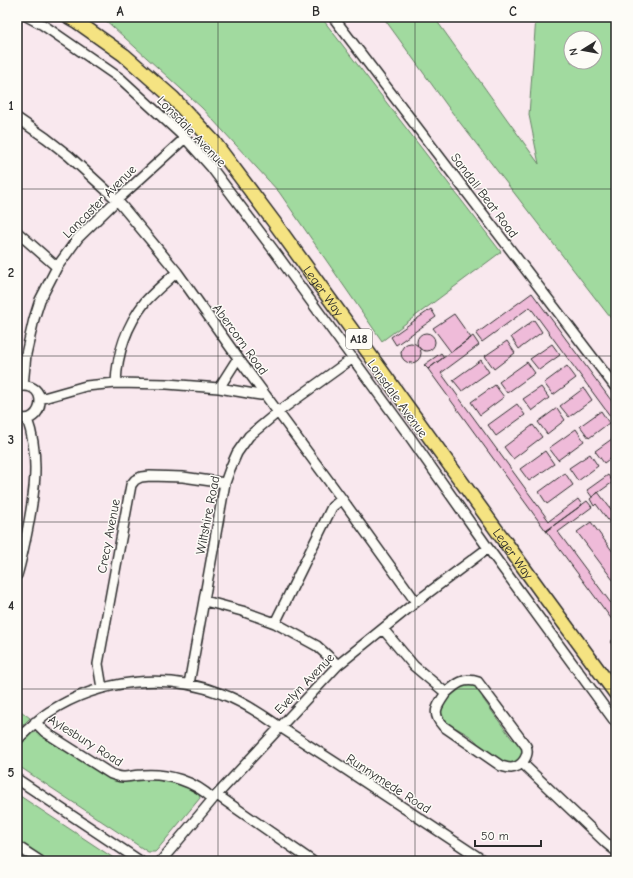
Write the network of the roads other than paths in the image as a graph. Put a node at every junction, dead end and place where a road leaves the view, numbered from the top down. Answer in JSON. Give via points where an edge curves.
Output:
{"nodes":[{"id":1,"x":28,"y":17,"type":"edge"},
{"id":2,"x":69,"y":17,"type":"edge"},
{"id":3,"x":333,"y":17,"type":"edge"},
{"id":4,"x":17,"y":118,"type":"edge"},
{"id":5,"x":185,"y":138,"type":"junction"},
{"id":6,"x":117,"y":200,"type":"junction"},
{"id":7,"x":17,"y":232,"type":"edge"},
{"id":8,"x":57,"y":266,"type":"junction"},
{"id":9,"x":177,"y":272,"type":"junction"},
{"id":10,"x":238,"y":358,"type":"junction"},
{"id":11,"x":353,"y":358,"type":"junction"},
{"id":12,"x":116,"y":383,"type":"junction"},
{"id":13,"x":20,"y":386,"type":"edge"},
{"id":14,"x":219,"y":388,"type":"junction"},
{"id":15,"x":616,"y":388,"type":"edge"},
{"id":16,"x":264,"y":393,"type":"junction"},
{"id":17,"x":40,"y":399,"type":"junction"},
{"id":18,"x":278,"y":412,"type":"junction"},
{"id":19,"x":17,"y":417,"type":"edge"},
{"id":20,"x":27,"y":418,"type":"junction"},
{"id":21,"x":225,"y":483,"type":"junction"},
{"id":22,"x":342,"y":499,"type":"junction"},
{"id":23,"x":488,"y":548,"type":"junction"},
{"id":24,"x":17,"y":576,"type":"edge"},
{"id":25,"x":204,"y":601,"type":"junction"},
{"id":26,"x":416,"y":602,"type":"junction"},
{"id":27,"x":275,"y":623,"type":"junction"},
{"id":28,"x":383,"y":629,"type":"junction"},
{"id":29,"x":338,"y":665,"type":"junction"},
{"id":30,"x":189,"y":684,"type":"junction"},
{"id":31,"x":102,"y":688,"type":"junction"},
{"id":32,"x":446,"y":693,"type":"junction"},
{"id":33,"x":616,"y":693,"type":"edge"},
{"id":34,"x":35,"y":722,"type":"junction"},
{"id":35,"x":616,"y":723,"type":"edge"},
{"id":36,"x":280,"y":727,"type":"junction"},
{"id":37,"x":17,"y":740,"type":"edge"},
{"id":38,"x":522,"y":763,"type":"junction"},
{"id":39,"x":17,"y":779,"type":"edge"},
{"id":40,"x":215,"y":797,"type":"junction"},
{"id":41,"x":17,"y":846,"type":"edge"},
{"id":42,"x":616,"y":851,"type":"edge"},
{"id":43,"x":40,"y":861,"type":"edge"},
{"id":44,"x":140,"y":861,"type":"edge"},
{"id":45,"x":161,"y":861,"type":"edge"},
{"id":46,"x":312,"y":861,"type":"edge"},
{"id":47,"x":484,"y":861,"type":"edge"}],
"edges":[{"from":1,"to":5,"type":"street","name":"Lonsdale Avenue","via":[[121,78]]},
{"from":2,"to":33,"type":"highway","name":"Leger Way","number":"A18","via":[[130,60],[174,98],[214,142]]},
{"from":3,"to":15,"type":"street","name":"Sandall Beat Road"},
{"from":4,"to":6,"type":"street","name":"Abercorn Road","via":[[46,138]]},
{"from":5,"to":6,"type":"street","name":"Lancaster Avenue"},
{"from":5,"to":11,"type":"street","name":"Lonsdale Avenue","via":[[211,167]]},
{"from":6,"to":8,"type":"street","name":"Lancaster Avenue","via":[[78,238]]},
{"from":6,"to":9,"type":"street","name":"Abercorn Road"},
{"from":7,"to":8,"type":"street"},
{"from":8,"to":13,"type":"street","name":"Lancaster Avenue","via":[[40,300],[34,319]]},
{"from":9,"to":10,"type":"street","name":"Abercorn Road"},
{"from":9,"to":12,"type":"street","via":[[156,291],[136,315],[123,343]]},
{"from":10,"to":14,"type":"street"},
{"from":10,"to":16,"type":"street","name":"Abercorn Road"},
{"from":11,"to":18,"type":"street","name":"Wiltshire Road"},
{"from":11,"to":23,"type":"street","name":"Lonsdale Avenue"},
{"from":12,"to":14,"type":"street"},
{"from":12,"to":17,"type":"street","via":[[86,386]]},
{"from":13,"to":17,"type":"street","via":[[34,389]]},
{"from":14,"to":16,"type":"street","via":[[261,395]]},
{"from":16,"to":18,"type":"street","name":"Abercorn Road"},
{"from":17,"to":20,"type":"street","via":[[38,412]]},
{"from":18,"to":21,"type":"street","name":"Wiltshire Road","via":[[243,444]]},
{"from":18,"to":22,"type":"street","name":"Abercorn Road"},
{"from":19,"to":20,"type":"street"},
{"from":20,"to":24,"type":"street","via":[[34,453],[34,490]]},
{"from":21,"to":25,"type":"street","name":"Wiltshire Road"},
{"from":21,"to":31,"type":"street","name":"Crecy Avenue","via":[[183,477],[150,476],[141,477],[131,485],[98,664]]},
{"from":22,"to":26,"type":"street","name":"Abercorn Road"},
{"from":22,"to":27,"type":"street","via":[[332,507]]},
{"from":23,"to":26,"type":"street","name":"Evelyn Avenue"},
{"from":23,"to":35,"type":"street","name":"Lonsdale Avenue"},
{"from":25,"to":27,"type":"street"},
{"from":25,"to":30,"type":"street","name":"Wiltshire Road"},
{"from":26,"to":28,"type":"street","name":"Evelyn Avenue"},
{"from":27,"to":29,"type":"street","via":[[318,646]]},
{"from":28,"to":29,"type":"street","name":"Evelyn Avenue"},
{"from":28,"to":32,"type":"street","via":[[414,666]]},
{"from":29,"to":36,"type":"street","name":"Evelyn Avenue"},
{"from":30,"to":31,"type":"street","name":"Runnymede Road","via":[[141,681]]},
{"from":30,"to":36,"type":"street","name":"Runnymede Road","via":[[246,704]]},
{"from":31,"to":34,"type":"street","name":"Runnymede Road","via":[[61,705]]},
{"from":32,"to":38,"type":"street","via":[[436,712],[443,726],[501,766],[512,768]]},
{"from":32,"to":38,"type":"street","via":[[462,681],[478,682],[526,746],[528,750]]},
{"from":34,"to":37,"type":"street","name":"Runnymede Road"},
{"from":34,"to":40,"type":"street","name":"Aylesbury Road","via":[[46,732],[111,774],[122,777],[167,776],[192,784]]},
{"from":36,"to":40,"type":"street","name":"Evelyn Avenue"},
{"from":36,"to":47,"type":"street","name":"Runnymede Road"},
{"from":38,"to":42,"type":"street"},
{"from":39,"to":44,"type":"street"},
{"from":40,"to":45,"type":"street","name":"Evelyn Avenue"},
{"from":40,"to":46,"type":"street","name":"Aylesbury Road"},
{"from":41,"to":43,"type":"street"}]}
